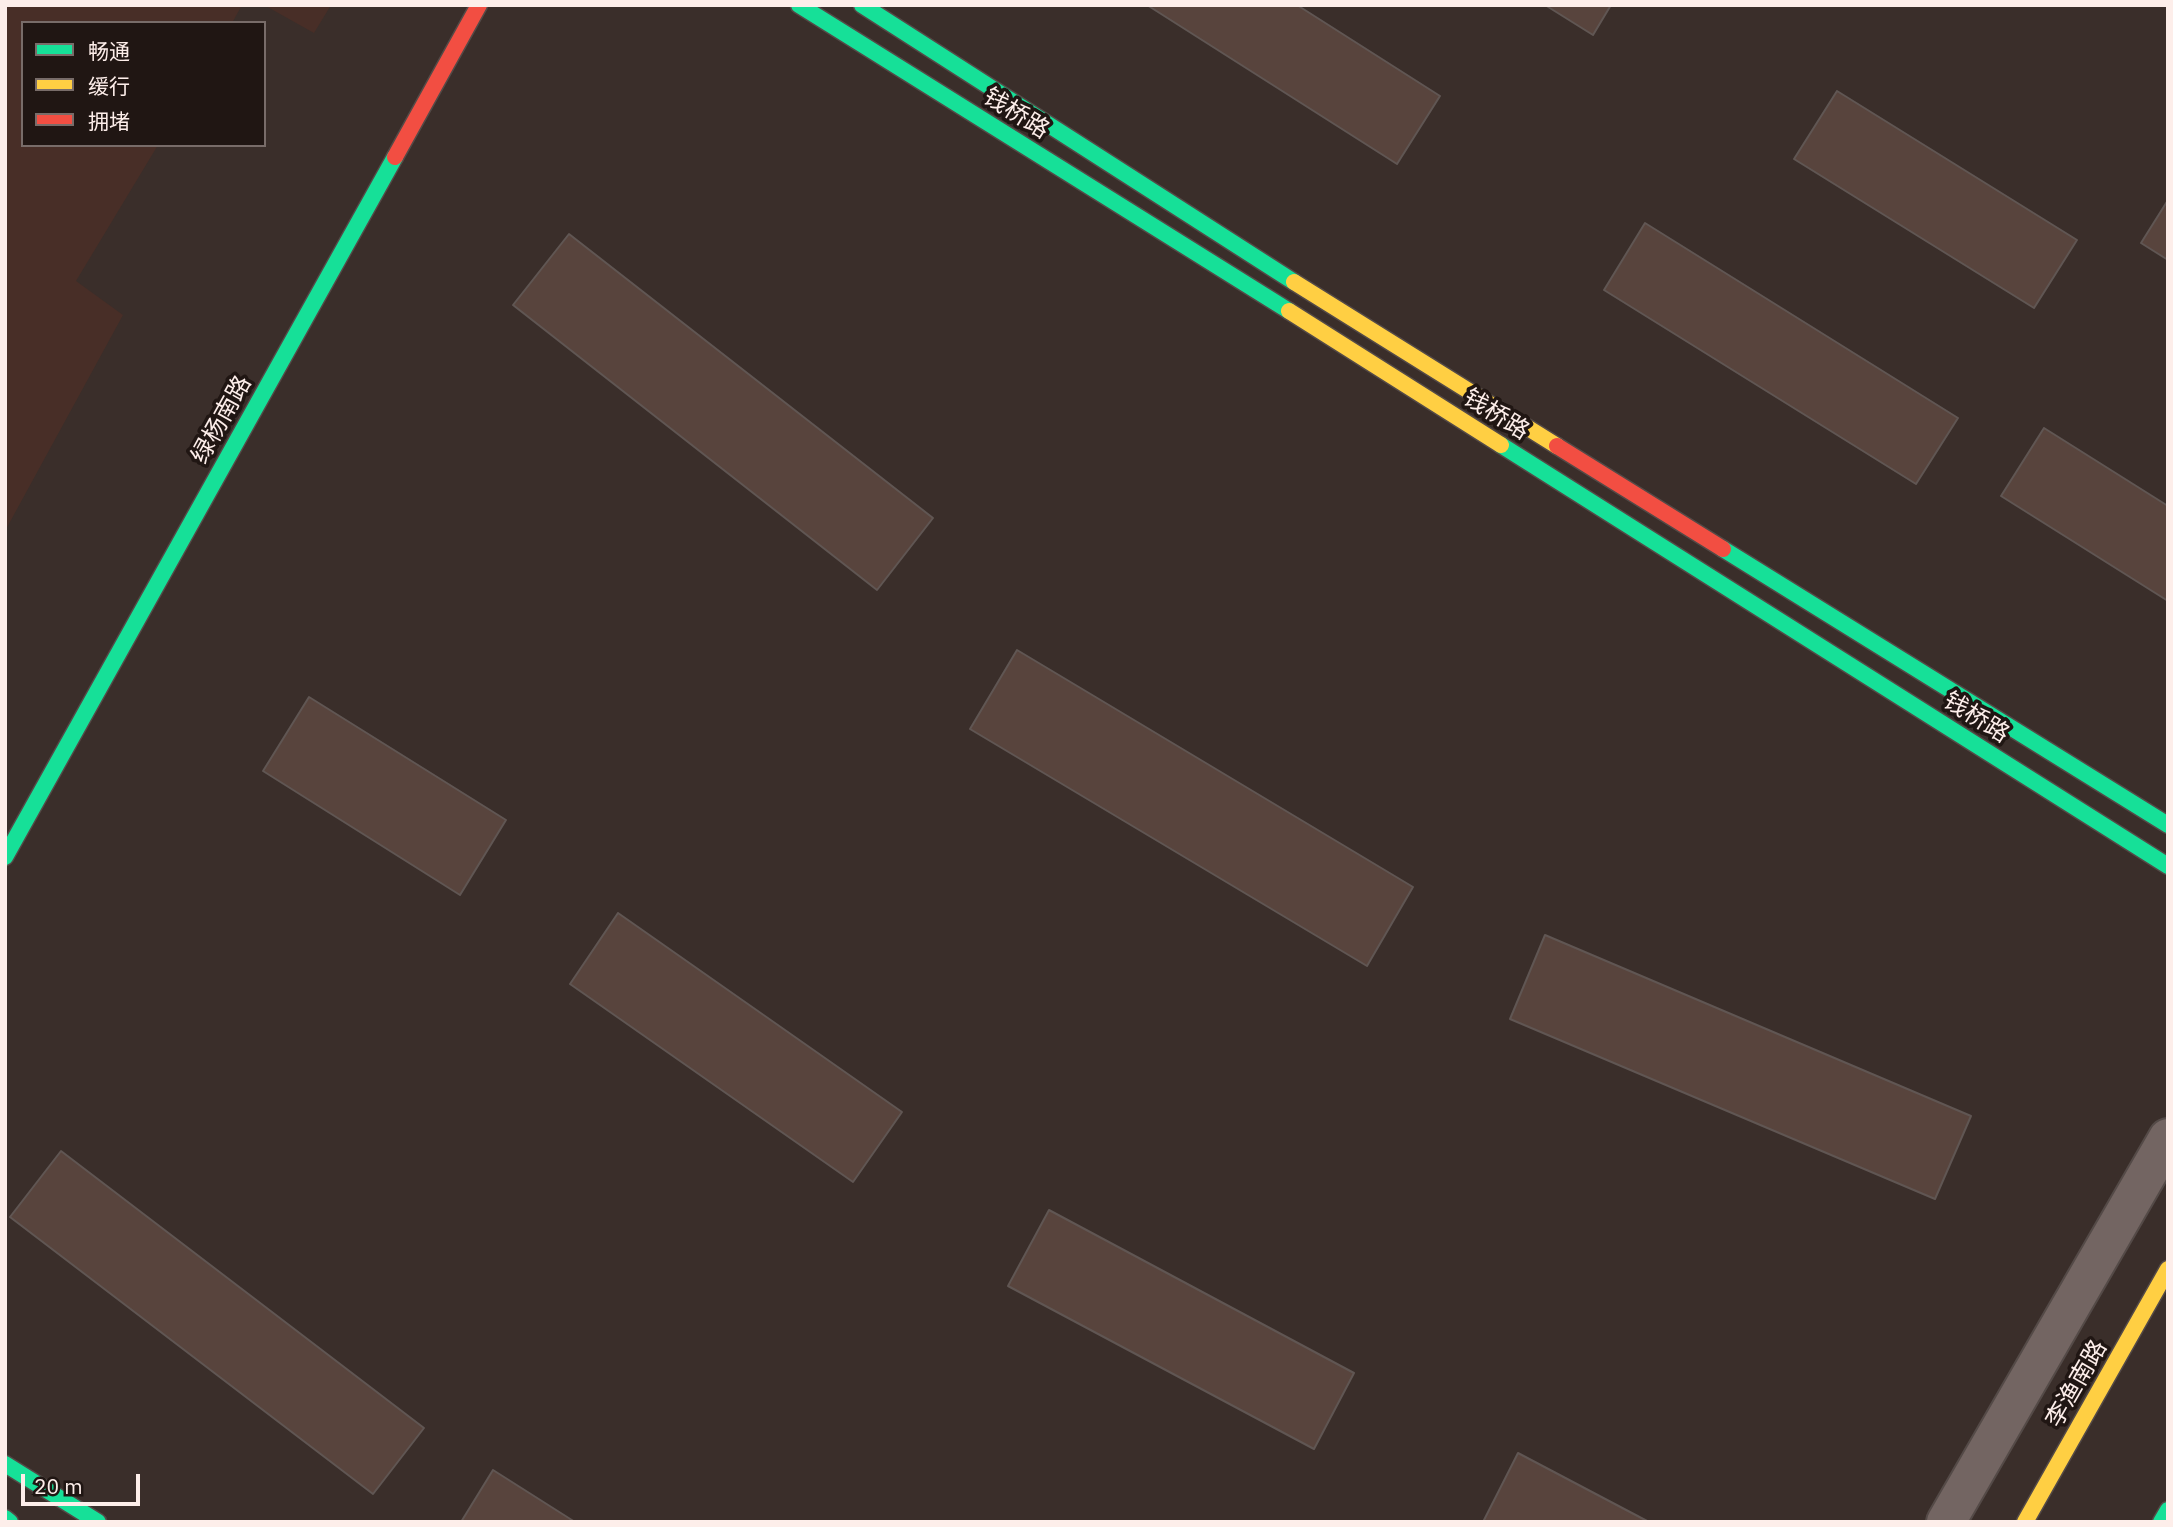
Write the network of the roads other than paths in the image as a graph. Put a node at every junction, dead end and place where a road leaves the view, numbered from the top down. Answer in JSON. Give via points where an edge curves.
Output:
{"nodes":[{"id":1,"x":479,"y":5,"type":"edge"},
{"id":2,"x":799,"y":5,"type":"edge"},
{"id":3,"x":862,"y":5,"type":"edge"},
{"id":4,"x":2168,"y":825,"type":"edge"},
{"id":5,"x":5,"y":857,"type":"edge"},
{"id":6,"x":2168,"y":866,"type":"edge"},
{"id":7,"x":2168,"y":1138,"type":"edge"},
{"id":8,"x":2168,"y":1269,"type":"edge"},
{"id":9,"x":5,"y":1464,"type":"edge"},
{"id":10,"x":2168,"y":1510,"type":"edge"},
{"id":11,"x":5,"y":1518,"type":"edge"},
{"id":12,"x":10,"y":1522,"type":"edge"},
{"id":13,"x":98,"y":1522,"type":"edge"},
{"id":14,"x":1946,"y":1522,"type":"edge"},
{"id":15,"x":2025,"y":1522,"type":"edge"},
{"id":16,"x":2161,"y":1522,"type":"edge"}],
"edges":[{"from":1,"to":5,"type":"street","name":"绿杨南路"},
{"from":2,"to":6,"type":"street","name":"钱桥路"},
{"from":3,"to":4,"type":"street","name":"钱桥路","via":[[1197,222]]},
{"from":7,"to":14,"type":"street"},
{"from":8,"to":15,"type":"street","name":"李渔南路"},
{"from":9,"to":13,"type":"street"},
{"from":10,"to":16,"type":"street"},
{"from":11,"to":12,"type":"street"}]}
